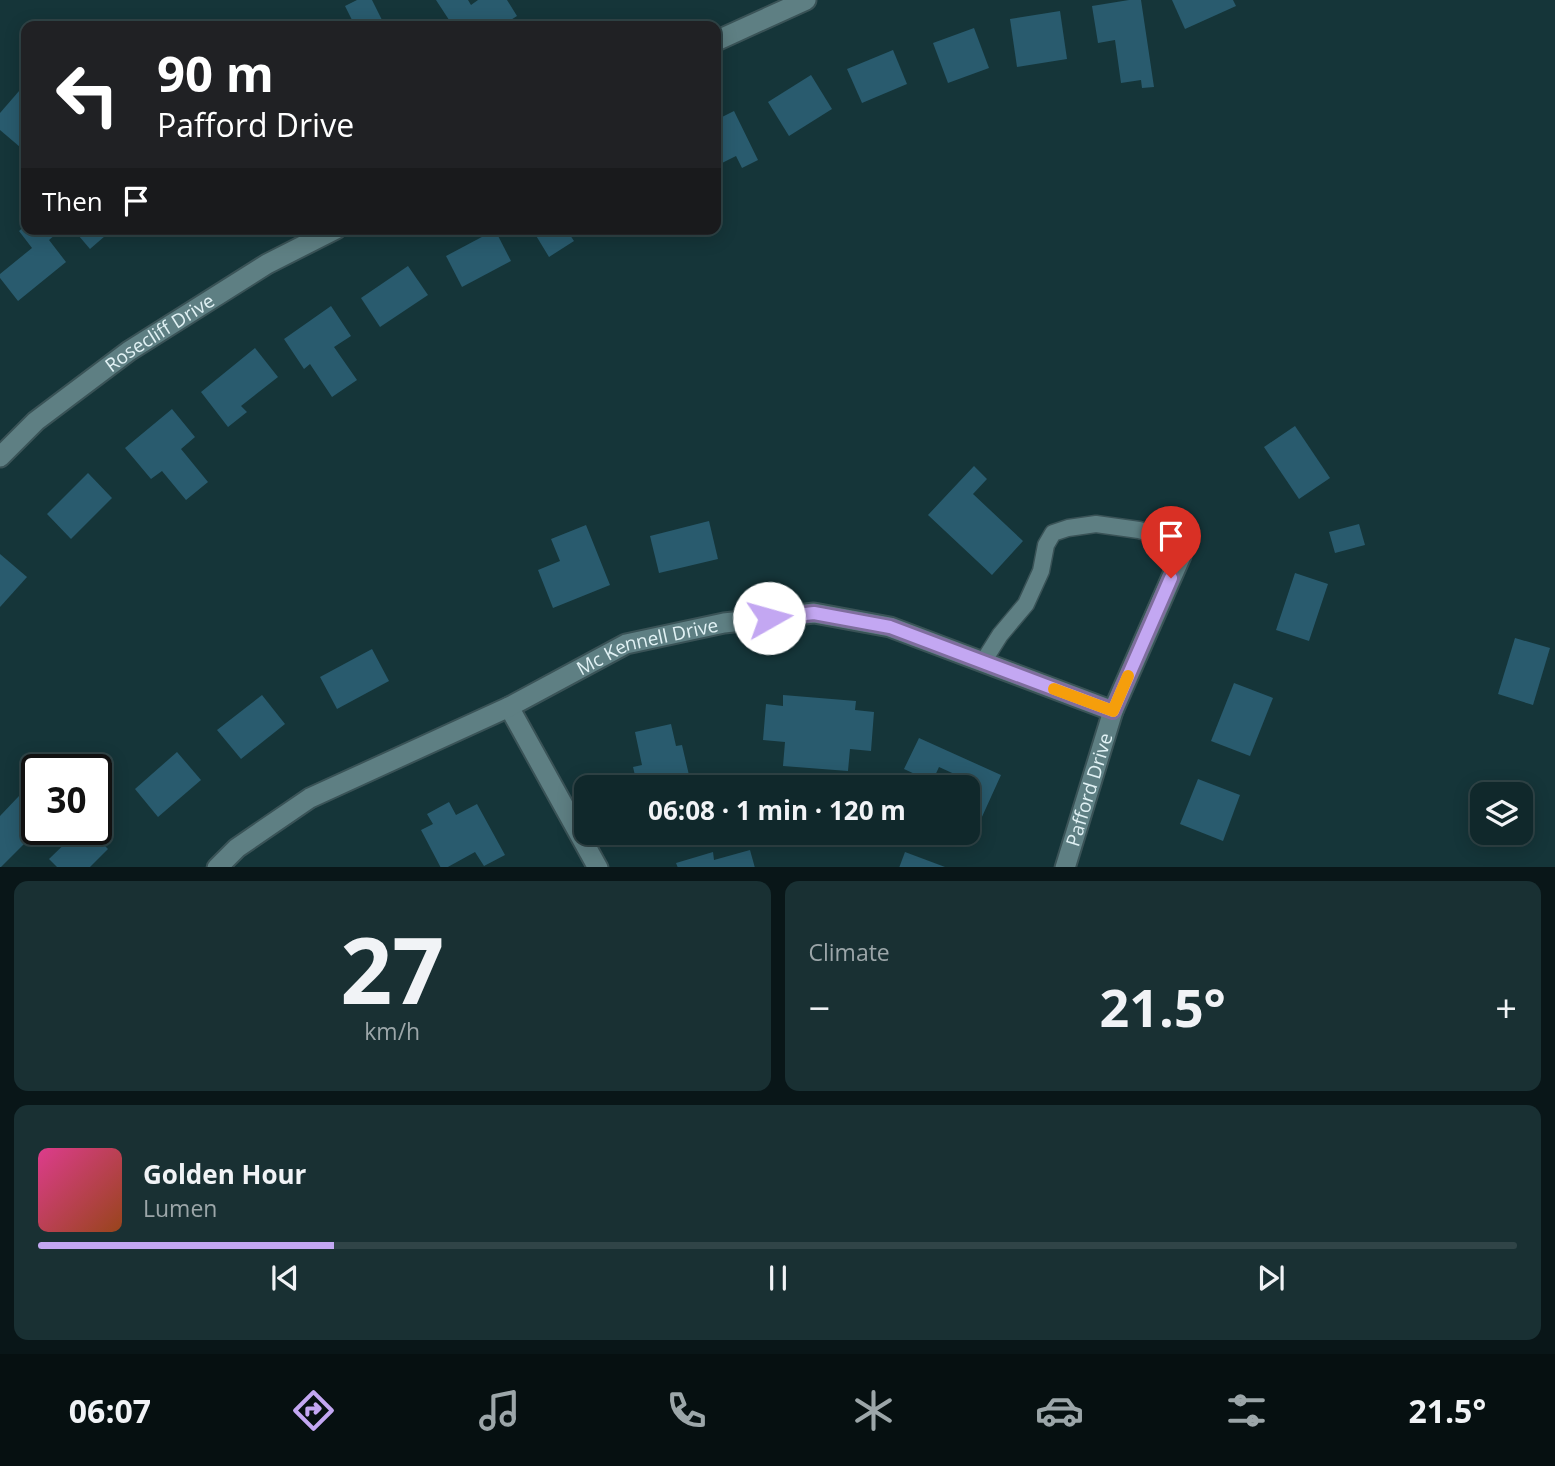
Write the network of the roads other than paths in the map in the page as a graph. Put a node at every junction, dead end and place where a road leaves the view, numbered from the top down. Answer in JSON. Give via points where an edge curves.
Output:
{"nodes":[{"id":1,"x":806,"y":0,"type":"edge"},
{"id":2,"x":721,"y":39,"type":"edge"},
{"id":3,"x":324,"y":235,"type":"edge"},
{"id":4,"x":0,"y":457,"type":"edge"},
{"id":5,"x":1181,"y":556,"type":"joint"},
{"id":6,"x":983,"y":662,"type":"junction"},
{"id":7,"x":509,"y":707,"type":"junction"},
{"id":8,"x":1113,"y":711,"type":"junction"},
{"id":9,"x":217,"y":867,"type":"edge"},
{"id":10,"x":598,"y":867,"type":"edge"},
{"id":11,"x":1065,"y":867,"type":"edge"}],
"edges":[{"from":1,"to":2,"type":"street"},
{"from":3,"to":4,"type":"street","name":"Rosecliff Drive","via":[[267,264],[130,351],[36,421]]},
{"from":5,"to":6,"type":"lane","via":[[1153,534],[1139,530],[1096,524],[1053,533],[1026,604]]},
{"from":5,"to":8,"type":"street","name":"Pafford Drive"},
{"from":6,"to":7,"type":"street","name":"Mc Kennell Drive","via":[[890,627],[814,613],[626,643]]},
{"from":6,"to":8,"type":"street","name":"Mc Kennell Drive"},
{"from":7,"to":9,"type":"street","name":"Mc Kennell Drive","via":[[310,798]]},
{"from":7,"to":10,"type":"street"},
{"from":8,"to":11,"type":"street","name":"Pafford Drive"}]}
